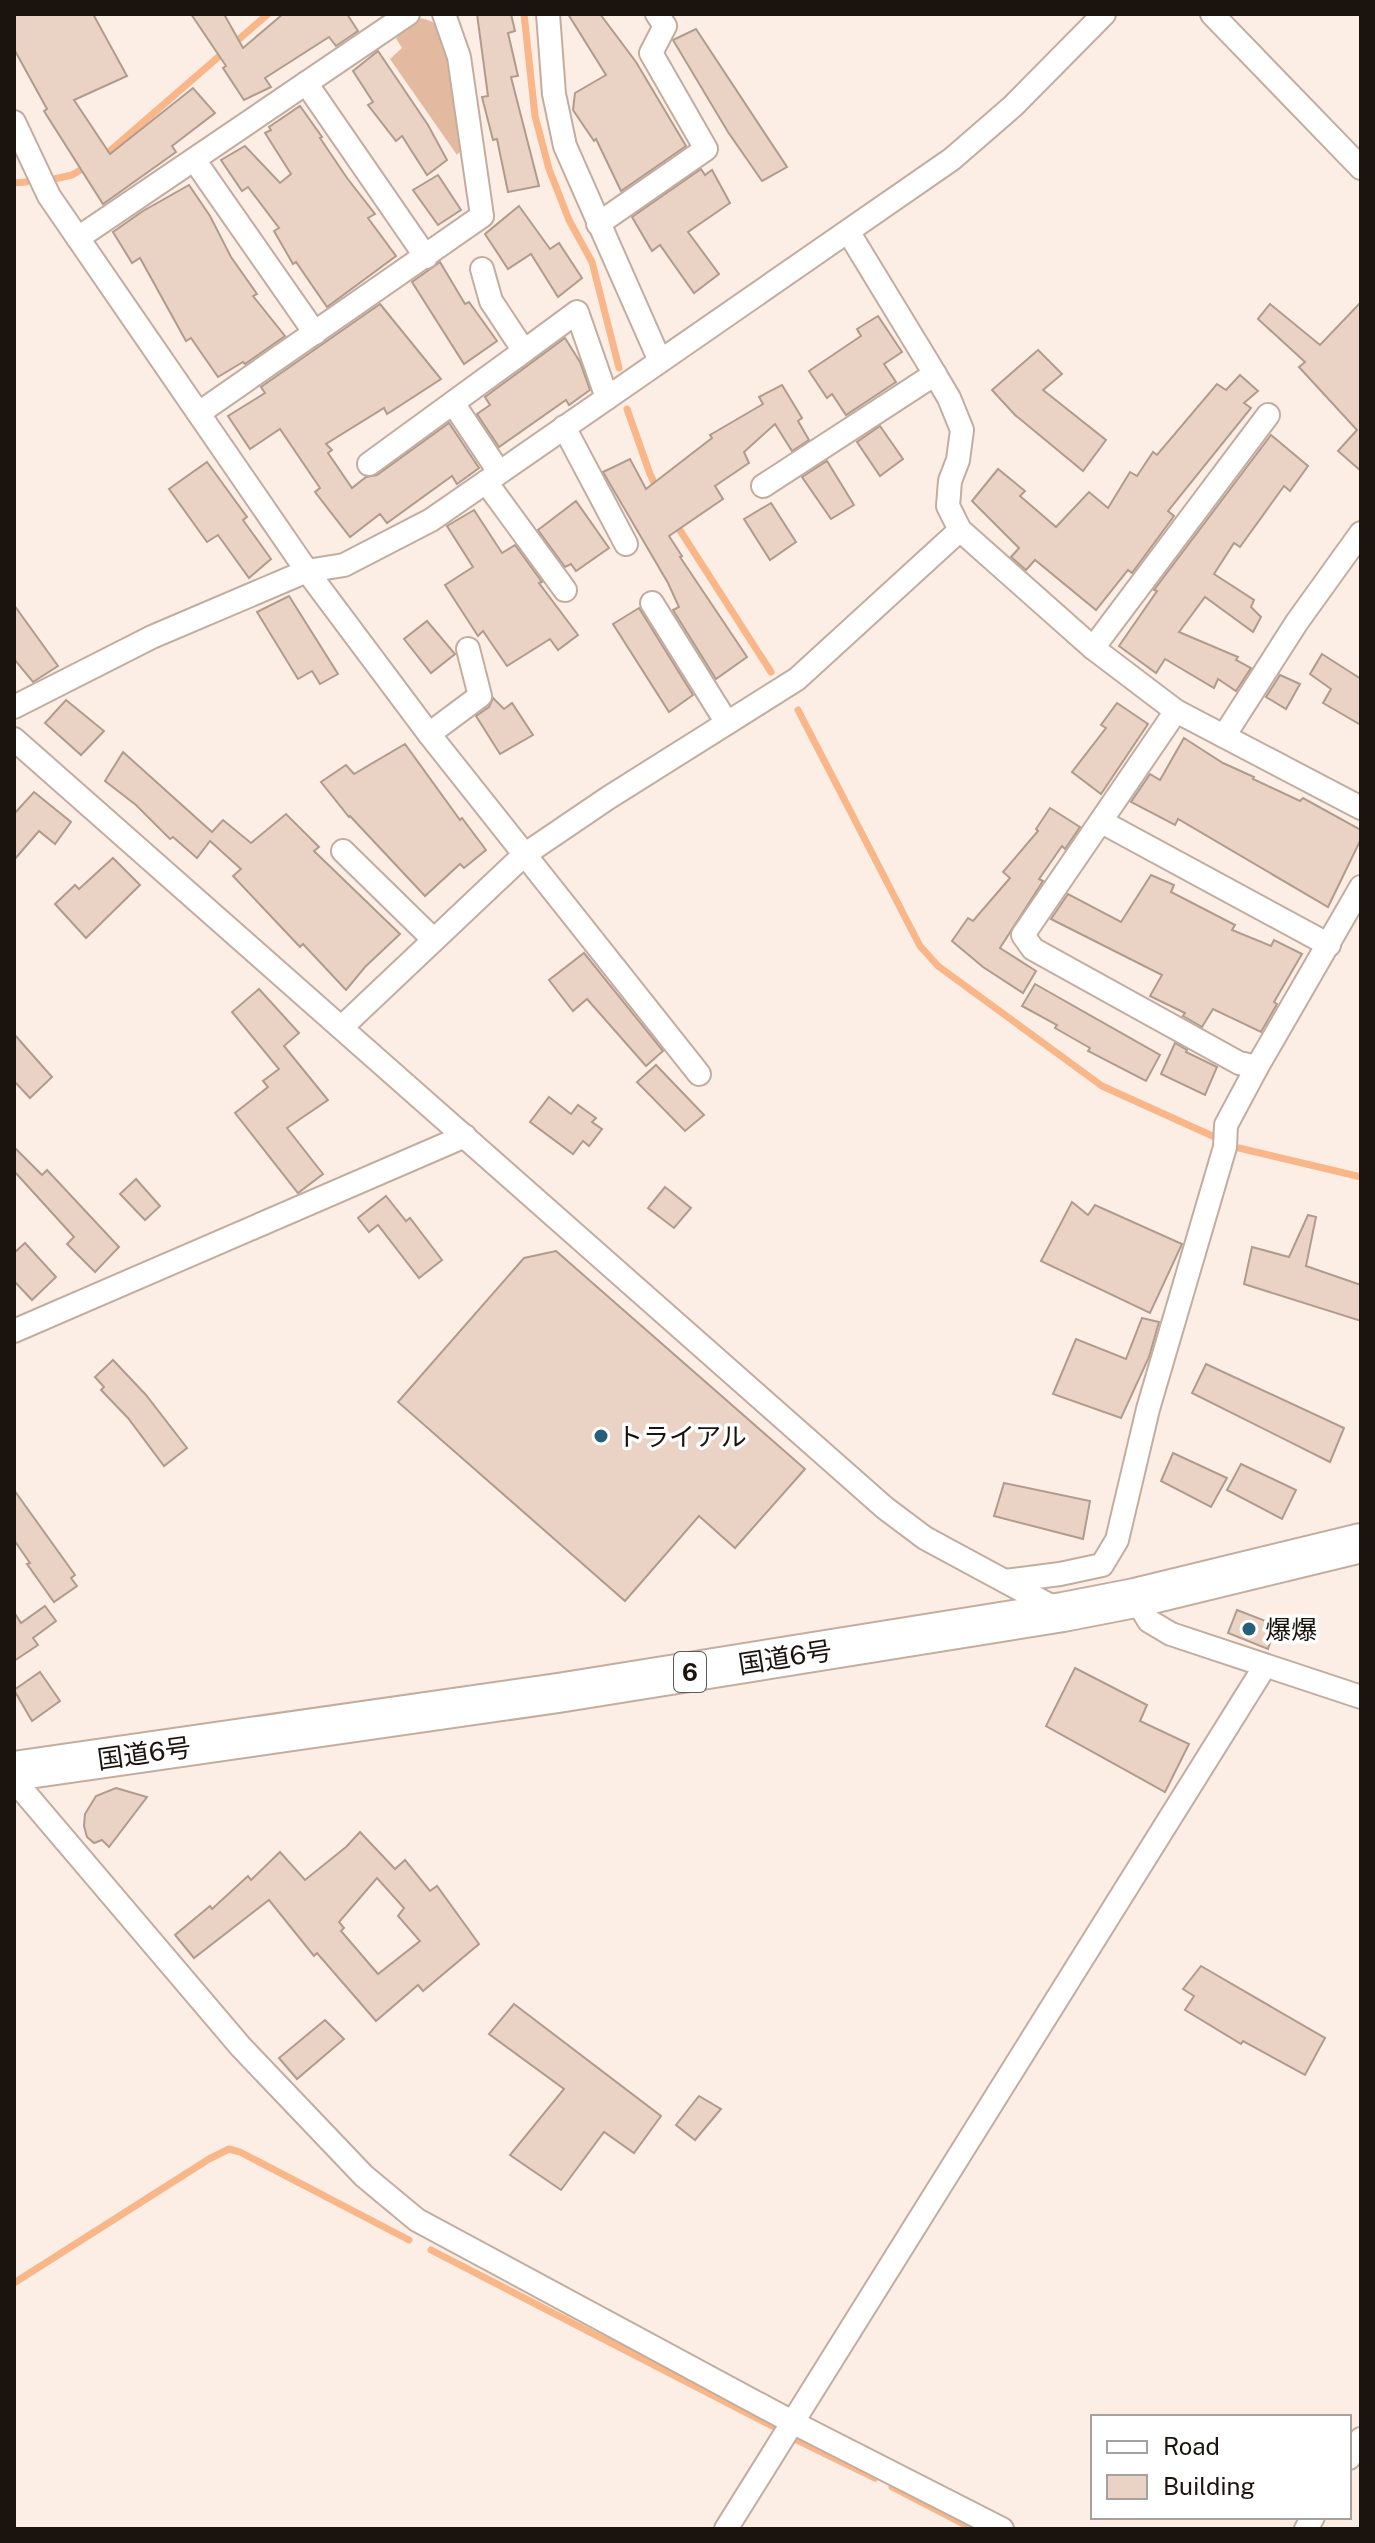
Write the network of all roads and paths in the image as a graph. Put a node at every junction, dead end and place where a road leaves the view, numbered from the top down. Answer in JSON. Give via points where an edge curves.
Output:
{"nodes":[{"id":1,"x":408,"y":14,"type":"edge"},
{"id":2,"x":444,"y":14,"type":"edge"},
{"id":3,"x":548,"y":14,"type":"edge"},
{"id":4,"x":657,"y":14,"type":"edge"},
{"id":5,"x":1104,"y":14,"type":"edge"},
{"id":6,"x":1212,"y":14,"type":"edge"},
{"id":7,"x":306,"y":83,"type":"junction"},
{"id":8,"x":14,"y":122,"type":"edge"},
{"id":9,"x":195,"y":161,"type":"junction"},
{"id":10,"x":1361,"y":168,"type":"edge"},
{"id":11,"x":598,"y":224,"type":"junction"},
{"id":12,"x":849,"y":233,"type":"junction"},
{"id":13,"x":78,"y":238,"type":"junction"},
{"id":14,"x":426,"y":257,"type":"junction"},
{"id":15,"x":482,"y":269,"type":"dead end"},
{"id":16,"x":315,"y":333,"type":"junction"},
{"id":17,"x":524,"y":351,"type":"junction"},
{"id":18,"x":660,"y":361,"type":"junction"},
{"id":19,"x":935,"y":374,"type":"junction"},
{"id":20,"x":607,"y":398,"type":"junction"},
{"id":21,"x":453,"y":403,"type":"junction"},
{"id":22,"x":199,"y":413,"type":"junction"},
{"id":23,"x":1268,"y":415,"type":"dead end"},
{"id":24,"x":564,"y":427,"type":"junction"},
{"id":25,"x":369,"y":464,"type":"dead end"},
{"id":26,"x":493,"y":477,"type":"junction"},
{"id":27,"x":763,"y":486,"type":"dead end"},
{"id":28,"x":960,"y":530,"type":"junction"},
{"id":29,"x":1361,"y":533,"type":"edge"},
{"id":30,"x":626,"y":544,"type":"dead end"},
{"id":31,"x":307,"y":571,"type":"junction"},
{"id":32,"x":565,"y":590,"type":"dead end"},
{"id":33,"x":652,"y":603,"type":"dead end"},
{"id":34,"x":1093,"y":648,"type":"junction"},
{"id":35,"x":468,"y":649,"type":"dead end"},
{"id":36,"x":14,"y":707,"type":"edge"},
{"id":37,"x":1176,"y":711,"type":"junction"},
{"id":38,"x":727,"y":723,"type":"junction"},
{"id":39,"x":429,"y":734,"type":"junction"},
{"id":40,"x":1224,"y":736,"type":"junction"},
{"id":41,"x":14,"y":739,"type":"edge"},
{"id":42,"x":1361,"y":808,"type":"edge"},
{"id":43,"x":1102,"y":822,"type":"junction"},
{"id":44,"x":343,"y":851,"type":"dead end"},
{"id":45,"x":524,"y":855,"type":"junction"},
{"id":46,"x":1361,"y":887,"type":"edge"},
{"id":47,"x":434,"y":940,"type":"junction"},
{"id":48,"x":1329,"y":945,"type":"junction"},
{"id":49,"x":342,"y":1027,"type":"junction"},
{"id":50,"x":1257,"y":1067,"type":"junction"},
{"id":51,"x":699,"y":1074,"type":"dead end"},
{"id":52,"x":465,"y":1136,"type":"junction"},
{"id":53,"x":14,"y":1331,"type":"edge"},
{"id":54,"x":1361,"y":1543,"type":"edge"},
{"id":55,"x":1004,"y":1581,"type":"junction"},
{"id":56,"x":1135,"y":1598,"type":"junction"},
{"id":57,"x":1063,"y":1612,"type":"junction"},
{"id":58,"x":1265,"y":1666,"type":"junction"},
{"id":59,"x":1361,"y":1697,"type":"edge"},
{"id":60,"x":14,"y":1771,"type":"edge"},
{"id":61,"x":14,"y":1780,"type":"edge"},
{"id":62,"x":792,"y":2422,"type":"junction"},
{"id":63,"x":726,"y":2529,"type":"edge"},
{"id":64,"x":1002,"y":2529,"type":"edge"}],
"edges":[{"from":1,"to":7,"type":"street"},
{"from":2,"to":14,"type":"street","via":[[459,57],[482,216]]},
{"from":3,"to":11,"type":"street","via":[[554,94],[565,146]]},
{"from":4,"to":11,"type":"street","via":[[665,26],[651,53],[706,149]]},
{"from":5,"to":12,"type":"street","via":[[952,159]]},
{"from":6,"to":10,"type":"street"},
{"from":7,"to":9,"type":"street"},
{"from":7,"to":14,"type":"street"},
{"from":8,"to":13,"type":"street","via":[[49,196]]},
{"from":9,"to":13,"type":"street"},
{"from":9,"to":16,"type":"street"},
{"from":11,"to":18,"type":"street"},
{"from":12,"to":18,"type":"street"},
{"from":12,"to":19,"type":"street"},
{"from":13,"to":22,"type":"street"},
{"from":14,"to":16,"type":"street"},
{"from":15,"to":17,"type":"street","via":[[491,301]]},
{"from":16,"to":22,"type":"street"},
{"from":17,"to":20,"type":"street","via":[[577,312]]},
{"from":17,"to":21,"type":"street"},
{"from":18,"to":20,"type":"street"},
{"from":19,"to":27,"type":"street"},
{"from":19,"to":28,"type":"street","via":[[962,430],[948,506]]},
{"from":20,"to":24,"type":"street"},
{"from":21,"to":25,"type":"street"},
{"from":21,"to":26,"type":"street"},
{"from":22,"to":31,"type":"street"},
{"from":23,"to":34,"type":"street"},
{"from":24,"to":26,"type":"street"},
{"from":24,"to":30,"type":"street"},
{"from":26,"to":31,"type":"street","via":[[431,520],[344,565]]},
{"from":26,"to":32,"type":"street"},
{"from":28,"to":34,"type":"street"},
{"from":28,"to":38,"type":"street","via":[[797,679]]},
{"from":29,"to":40,"type":"street"},
{"from":31,"to":36,"type":"street","via":[[152,637]]},
{"from":31,"to":39,"type":"street"},
{"from":33,"to":38,"type":"street"},
{"from":34,"to":37,"type":"street"},
{"from":35,"to":39,"type":"street","via":[[480,696]]},
{"from":37,"to":40,"type":"street"},
{"from":37,"to":43,"type":"street"},
{"from":38,"to":45,"type":"street"},
{"from":39,"to":45,"type":"street"},
{"from":40,"to":42,"type":"street"},
{"from":41,"to":49,"type":"street"},
{"from":43,"to":48,"type":"street"},
{"from":43,"to":50,"type":"street","via":[[1023,935],[1033,949],[1239,1063]]},
{"from":44,"to":47,"type":"street"},
{"from":45,"to":47,"type":"street"},
{"from":45,"to":51,"type":"street"},
{"from":46,"to":48,"type":"street"},
{"from":47,"to":49,"type":"street"},
{"from":48,"to":50,"type":"street"},
{"from":49,"to":52,"type":"street"},
{"from":50,"to":55,"type":"street","via":[[1226,1125],[1225,1147],[1148,1409],[1117,1540],[1102,1565]]},
{"from":52,"to":53,"type":"street"},
{"from":52,"to":55,"type":"street","via":[[885,1508],[925,1538]]},
{"from":54,"to":56,"type":"highway","name":"国道6号","number":"6"},
{"from":55,"to":57,"type":"street"},
{"from":56,"to":57,"type":"highway","name":"国道6号","number":"6"},
{"from":56,"to":58,"type":"street","via":[[1149,1621],[1171,1634]]},
{"from":57,"to":60,"type":"highway","name":"国道6号","number":"6","via":[[558,1693]]},
{"from":58,"to":59,"type":"street"},
{"from":58,"to":62,"type":"street"},
{"from":61,"to":62,"type":"street","via":[[241,2047],[393,2201],[432,2229]]},
{"from":62,"to":63,"type":"street"},
{"from":62,"to":64,"type":"street"}]}
